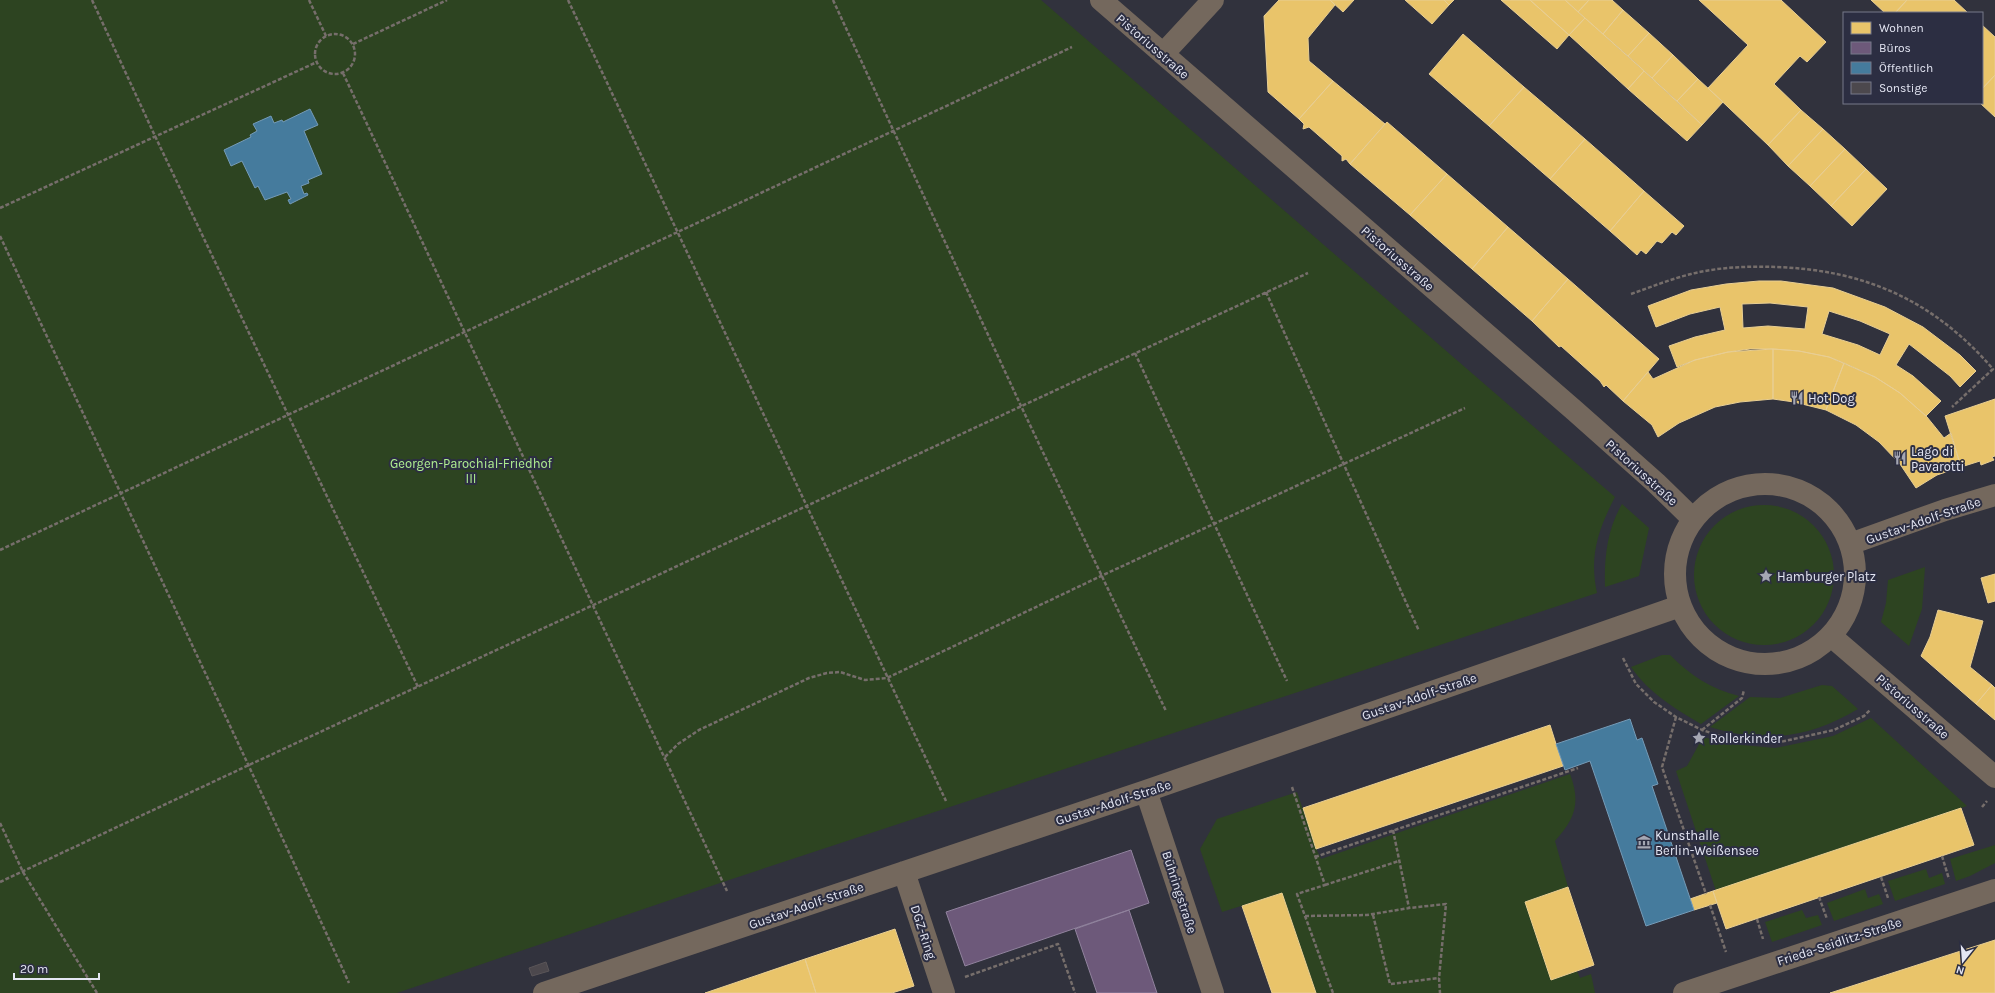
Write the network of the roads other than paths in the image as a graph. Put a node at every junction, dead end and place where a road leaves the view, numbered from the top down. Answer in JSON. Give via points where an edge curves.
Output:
{"nodes":[{"id":1,"x":1101,"y":0,"type":"edge"},
{"id":2,"x":1213,"y":0,"type":"edge"},
{"id":3,"x":1164,"y":54,"type":"junction"},
{"id":4,"x":1995,"y":495,"type":"edge"},
{"id":5,"x":1693,"y":519,"type":"junction"},
{"id":6,"x":1850,"y":544,"type":"junction"},
{"id":7,"x":1680,"y":606,"type":"junction"},
{"id":8,"x":1831,"y":636,"type":"junction"},
{"id":9,"x":1995,"y":777,"type":"edge"},
{"id":10,"x":1146,"y":791,"type":"junction"},
{"id":11,"x":904,"y":872,"type":"junction"},
{"id":12,"x":1995,"y":890,"type":"edge"},
{"id":13,"x":590,"y":986,"type":"edge"},
{"id":14,"x":943,"y":989,"type":"edge"},
{"id":15,"x":544,"y":993,"type":"edge"},
{"id":16,"x":1213,"y":993,"type":"edge"},
{"id":17,"x":1684,"y":993,"type":"edge"}],
"edges":[{"from":1,"to":3,"type":"street","name":"Pistoriusstraße"},
{"from":2,"to":3,"type":"street"},
{"from":3,"to":5,"type":"street","name":"Pistoriusstraße","via":[[1575,411]]},
{"from":4,"to":6,"type":"street","name":"Gustav-Adolf-Straße"},
{"from":5,"to":6,"type":"street","via":[[1714,499],[1731,490],[1750,485],[1770,484],[1789,487],[1807,494],[1823,505],[1836,519]]},
{"from":5,"to":7,"type":"street","via":[[1687,527],[1676,555],[1675,584]]},
{"from":6,"to":8,"type":"street","via":[[1855,583],[1847,612]]},
{"from":7,"to":8,"type":"street","via":[[1699,636],[1723,654],[1750,663],[1787,661],[1808,654]]},
{"from":7,"to":10,"type":"street","name":"Gustav-Adolf-Straße"},
{"from":8,"to":9,"type":"street","name":"Pistoriusstraße"},
{"from":10,"to":11,"type":"street","name":"Gustav-Adolf-Straße"},
{"from":10,"to":16,"type":"street","name":"Bühringstraße"},
{"from":11,"to":13,"type":"street","name":"Gustav-Adolf-Straße"},
{"from":11,"to":14,"type":"street","name":"DGZ-Ring"},
{"from":12,"to":17,"type":"street","name":"Frieda-Seidlitz-Straße"},
{"from":13,"to":15,"type":"street","name":"Gustav-Adolf-Straße"}]}
